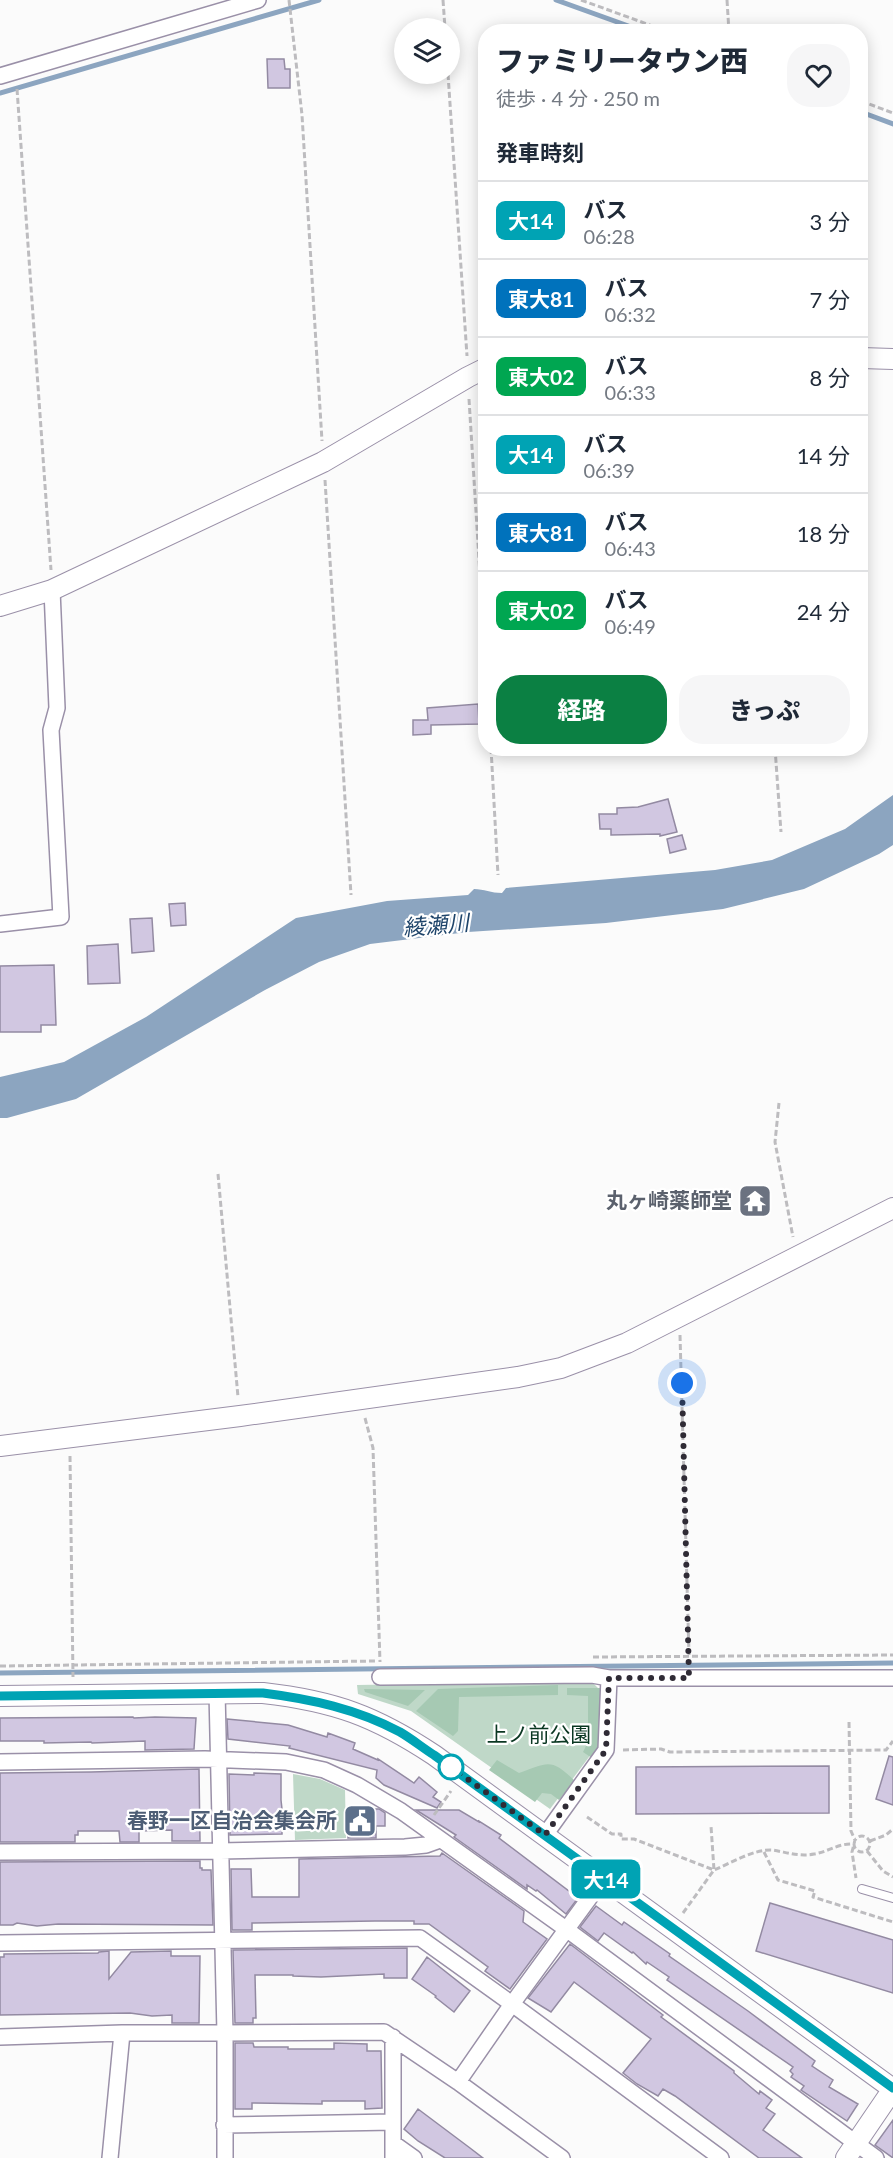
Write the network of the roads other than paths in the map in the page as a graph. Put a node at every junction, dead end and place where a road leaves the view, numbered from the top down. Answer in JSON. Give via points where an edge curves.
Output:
{"nodes":[{"id":1,"x":258,"y":0,"type":"edge"},
{"id":2,"x":0,"y":76,"type":"edge"},
{"id":3,"x":868,"y":358,"type":"edge"},
{"id":4,"x":893,"y":359,"type":"edge"},
{"id":5,"x":478,"y":372,"type":"edge"},
{"id":6,"x":52,"y":590,"type":"junction"},
{"id":7,"x":0,"y":606,"type":"edge"},
{"id":8,"x":0,"y":924,"type":"edge"},
{"id":9,"x":893,"y":1208,"type":"edge"},
{"id":10,"x":0,"y":1446,"type":"edge"},
{"id":11,"x":380,"y":1677,"type":"road end"},
{"id":12,"x":609,"y":1678,"type":"junction"},
{"id":13,"x":893,"y":1678,"type":"edge"},
{"id":14,"x":217,"y":1692,"type":"junction"},
{"id":15,"x":0,"y":1696,"type":"edge"},
{"id":16,"x":218,"y":1759,"type":"junction"},
{"id":17,"x":0,"y":1762,"type":"edge"},
{"id":18,"x":545,"y":1835,"type":"junction"},
{"id":19,"x":440,"y":1840,"type":"junction"},
{"id":20,"x":220,"y":1851,"type":"junction"},
{"id":21,"x":0,"y":1852,"type":"edge"},
{"id":22,"x":604,"y":1878,"type":"junction"},
{"id":23,"x":862,"y":1889,"type":"road end"},
{"id":24,"x":893,"y":1899,"type":"edge"},
{"id":25,"x":566,"y":1929,"type":"junction"},
{"id":26,"x":222,"y":1940,"type":"junction"},
{"id":27,"x":0,"y":1943,"type":"edge"},
{"id":28,"x":512,"y":2004,"type":"junction"},
{"id":29,"x":122,"y":2033,"type":"junction"},
{"id":30,"x":225,"y":2033,"type":"junction"},
{"id":31,"x":0,"y":2037,"type":"edge"},
{"id":32,"x":393,"y":2037,"type":"junction"},
{"id":33,"x":458,"y":2082,"type":"junction"},
{"id":34,"x":893,"y":2089,"type":"edge"},
{"id":35,"x":393,"y":2122,"type":"junction"},
{"id":36,"x":224,"y":2125,"type":"junction"},
{"id":37,"x":393,"y":2151,"type":"edge"},
{"id":38,"x":851,"y":2151,"type":"edge"},
{"id":39,"x":704,"y":2153,"type":"edge"},
{"id":40,"x":110,"y":2158,"type":"edge"},
{"id":41,"x":225,"y":2158,"type":"edge"},
{"id":42,"x":414,"y":2158,"type":"edge"},
{"id":43,"x":562,"y":2158,"type":"edge"},
{"id":44,"x":721,"y":2158,"type":"edge"},
{"id":45,"x":876,"y":2158,"type":"edge"}],
"edges":[{"from":1,"to":2,"type":"street"},
{"from":3,"to":4,"type":"street"},
{"from":5,"to":6,"type":"street","via":[[323,462]]},
{"from":6,"to":7,"type":"street"},
{"from":6,"to":8,"type":"street","via":[[57,708],[51,730],[61,917]]},
{"from":9,"to":10,"type":"street","via":[[627,1343],[561,1368],[240,1416]]},
{"from":11,"to":12,"type":"street"},
{"from":12,"to":13,"type":"street"},
{"from":12,"to":18,"type":"street","via":[[606,1750]]},
{"from":14,"to":15,"type":"street"},
{"from":14,"to":16,"type":"street"},
{"from":14,"to":18,"type":"street","via":[[303,1698],[370,1718],[426,1749]]},
{"from":16,"to":17,"type":"street"},
{"from":16,"to":19,"type":"street","via":[[286,1762],[324,1770],[357,1785]]},
{"from":16,"to":20,"type":"street"},
{"from":18,"to":22,"type":"street"},
{"from":19,"to":20,"type":"street","via":[[405,1847]]},
{"from":19,"to":25,"type":"street"},
{"from":20,"to":21,"type":"street"},
{"from":20,"to":26,"type":"street"},
{"from":22,"to":25,"type":"street"},
{"from":22,"to":34,"type":"street"},
{"from":23,"to":24,"type":"lane"},
{"from":25,"to":28,"type":"street"},
{"from":25,"to":38,"type":"street"},
{"from":26,"to":27,"type":"street"},
{"from":26,"to":28,"type":"street","via":[[420,1938]]},
{"from":26,"to":30,"type":"street"},
{"from":28,"to":33,"type":"street"},
{"from":28,"to":39,"type":"street"},
{"from":29,"to":30,"type":"street"},
{"from":29,"to":31,"type":"street"},
{"from":29,"to":40,"type":"street"},
{"from":30,"to":32,"type":"street","via":[[384,2032]]},
{"from":30,"to":36,"type":"street"},
{"from":32,"to":33,"type":"street"},
{"from":32,"to":35,"type":"street"},
{"from":33,"to":43,"type":"street"},
{"from":34,"to":38,"type":"street"},
{"from":35,"to":36,"type":"street"},
{"from":35,"to":37,"type":"street"},
{"from":36,"to":41,"type":"street"},
{"from":37,"to":42,"type":"street"},
{"from":38,"to":45,"type":"street"},
{"from":39,"to":44,"type":"street"}]}
